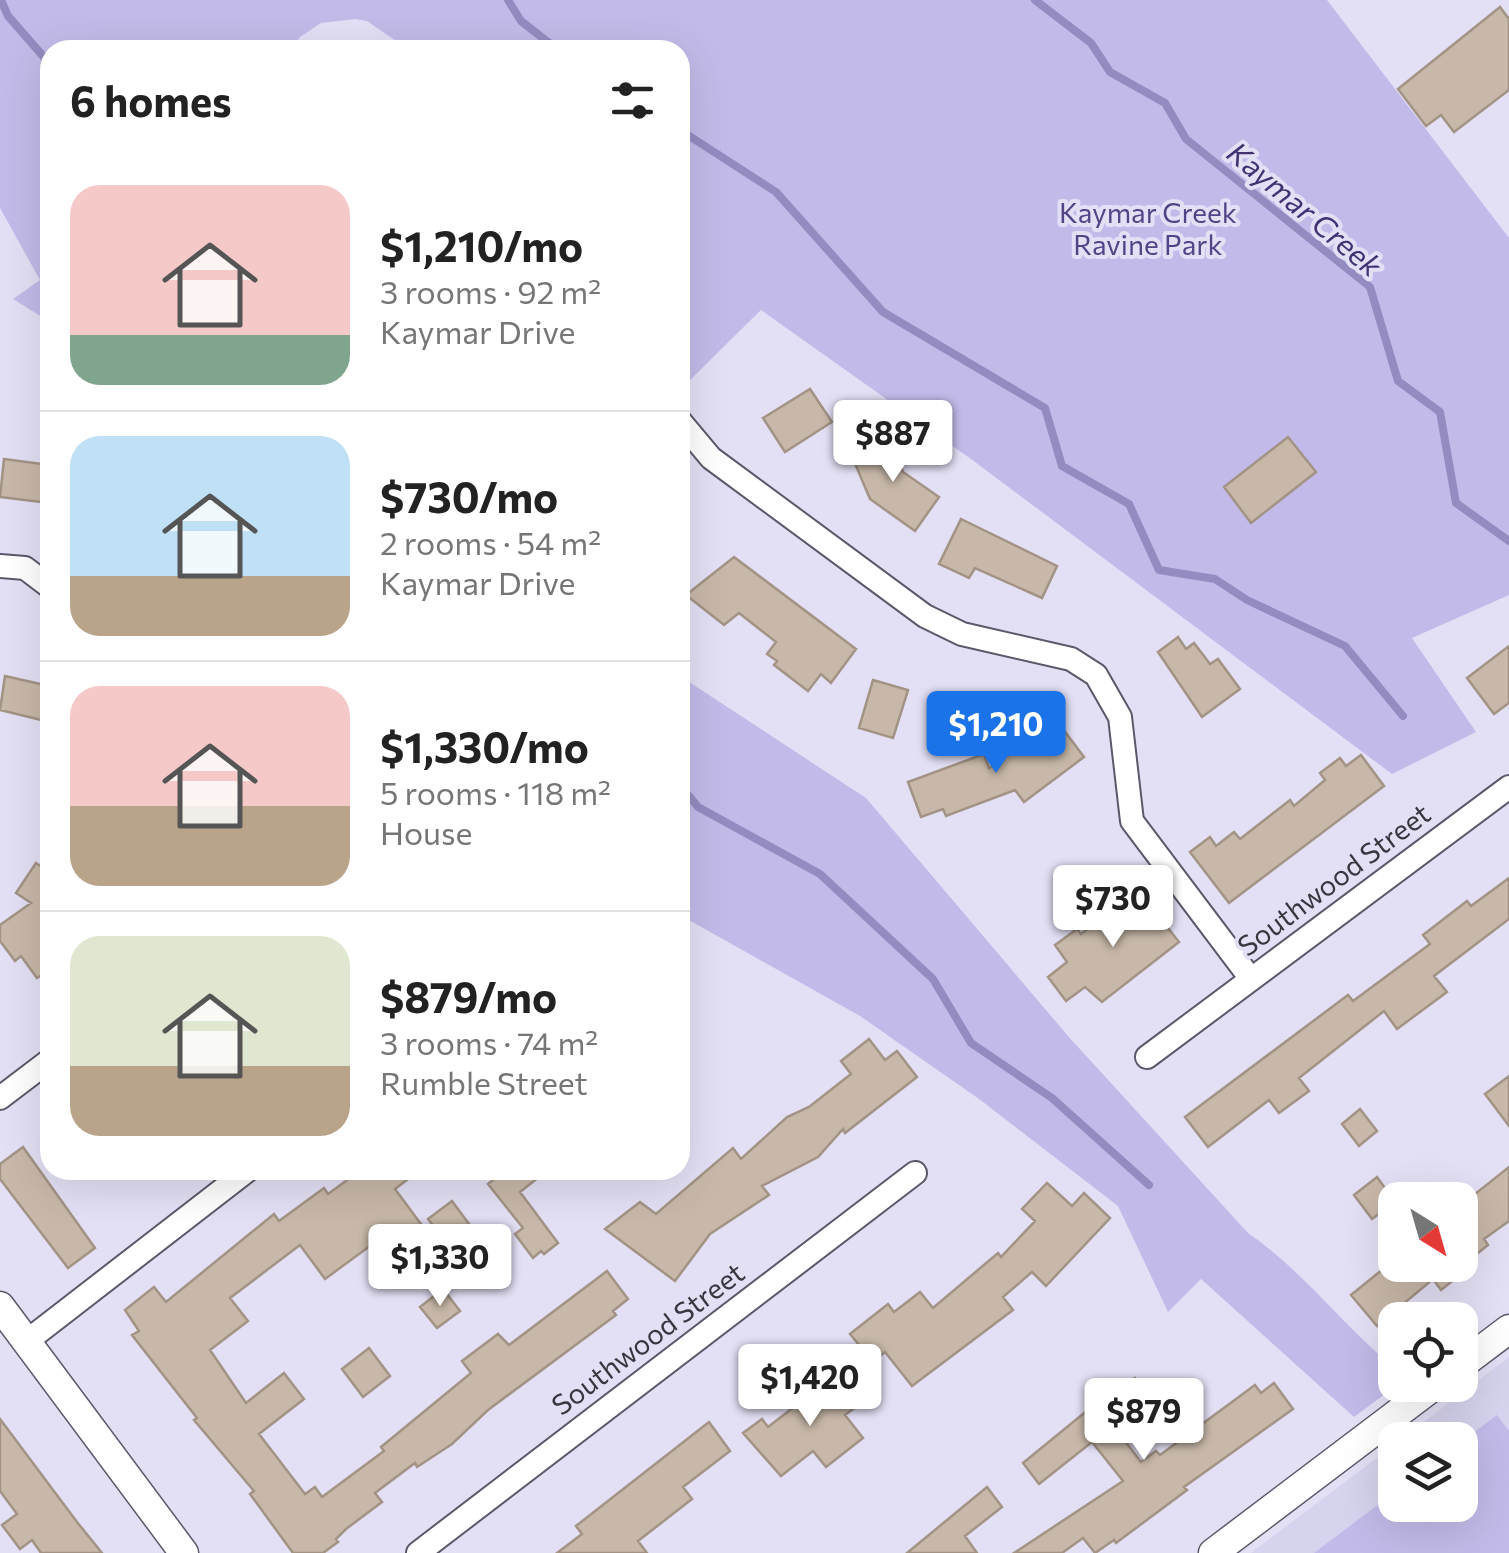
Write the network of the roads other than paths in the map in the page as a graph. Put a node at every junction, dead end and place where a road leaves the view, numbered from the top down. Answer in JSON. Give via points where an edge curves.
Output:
{"nodes":[{"id":1,"x":690,"y":434,"type":"edge"},
{"id":2,"x":0,"y":566,"type":"edge"},
{"id":3,"x":40,"y":580,"type":"edge"},
{"id":4,"x":1509,"y":787,"type":"edge"},
{"id":5,"x":1251,"y":979,"type":"junction"},
{"id":6,"x":1147,"y":1057,"type":"dead end"},
{"id":7,"x":40,"y":1068,"type":"edge"},
{"id":8,"x":0,"y":1098,"type":"edge"},
{"id":9,"x":915,"y":1173,"type":"dead end"},
{"id":10,"x":235,"y":1180,"type":"edge"},
{"id":11,"x":0,"y":1306,"type":"edge"},
{"id":12,"x":1509,"y":1329,"type":"edge"},
{"id":13,"x":27,"y":1341,"type":"junction"},
{"id":14,"x":1478,"y":1352,"type":"edge"},
{"id":15,"x":1413,"y":1402,"type":"edge"},
{"id":16,"x":184,"y":1553,"type":"edge"},
{"id":17,"x":418,"y":1553,"type":"edge"},
{"id":18,"x":1213,"y":1553,"type":"edge"}],
"edges":[{"from":1,"to":5,"type":"street","via":[[711,458],[925,616],[962,634],[1071,659],[1096,675],[1120,717],[1132,821]]},
{"from":2,"to":3,"type":"street","via":[[24,568]]},
{"from":4,"to":5,"type":"street","name":"Southwood Street"},
{"from":5,"to":6,"type":"street","name":"Southwood Street"},
{"from":7,"to":8,"type":"street"},
{"from":9,"to":17,"type":"street","name":"Southwood Street"},
{"from":10,"to":13,"type":"street"},
{"from":11,"to":13,"type":"street"},
{"from":12,"to":14,"type":"street"},
{"from":13,"to":16,"type":"street"},
{"from":15,"to":18,"type":"street"}]}
